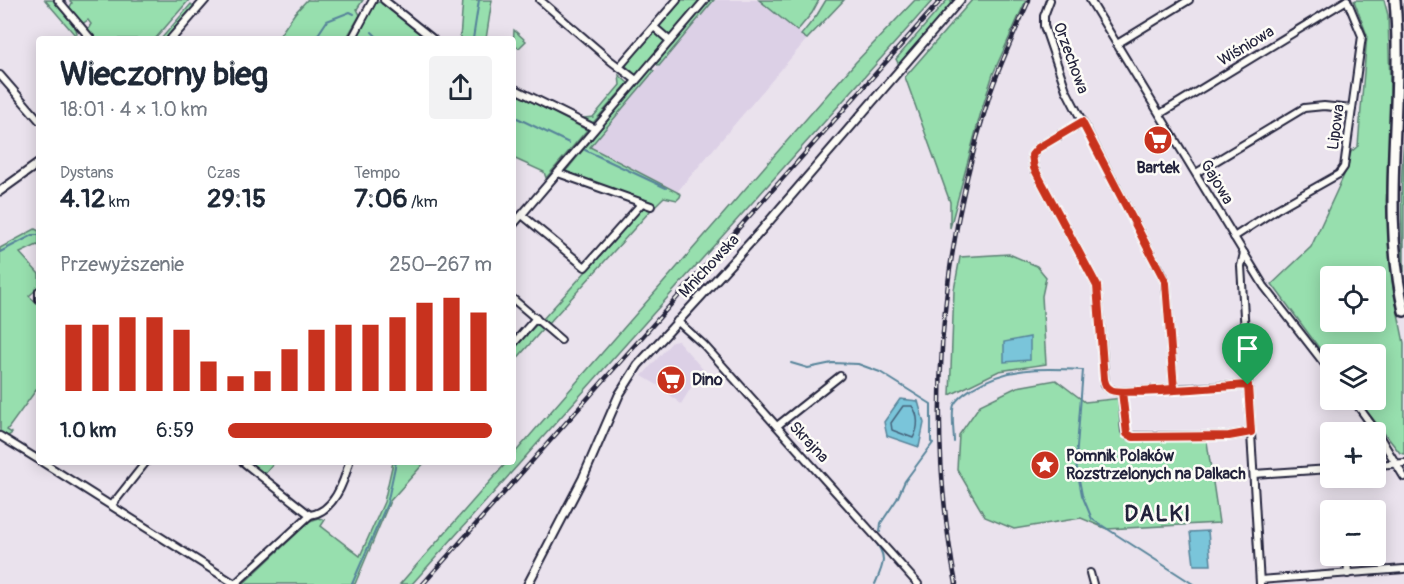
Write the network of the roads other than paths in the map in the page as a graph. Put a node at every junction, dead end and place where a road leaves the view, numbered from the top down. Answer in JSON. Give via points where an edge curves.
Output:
{"nodes":[{"id":1,"x":58,"y":0,"type":"edge"},
{"id":2,"x":205,"y":0,"type":"edge"},
{"id":3,"x":373,"y":0,"type":"edge"},
{"id":4,"x":384,"y":0,"type":"edge"},
{"id":5,"x":540,"y":0,"type":"edge"},
{"id":6,"x":677,"y":0,"type":"edge"},
{"id":7,"x":705,"y":0,"type":"edge"},
{"id":8,"x":960,"y":0,"type":"edge"},
{"id":9,"x":1050,"y":0,"type":"edge"},
{"id":10,"x":1090,"y":0,"type":"edge"},
{"id":11,"x":1189,"y":0,"type":"edge"},
{"id":12,"x":1347,"y":0,"type":"edge"},
{"id":13,"x":1395,"y":0,"type":"edge"},
{"id":14,"x":654,"y":27,"type":"junction"},
{"id":15,"x":88,"y":36,"type":"edge"},
{"id":16,"x":174,"y":36,"type":"edge"},
{"id":17,"x":354,"y":36,"type":"edge"},
{"id":18,"x":429,"y":36,"type":"edge"},
{"id":19,"x":670,"y":41,"type":"junction"},
{"id":20,"x":1117,"y":44,"type":"junction"},
{"id":21,"x":619,"y":67,"type":"junction"},
{"id":22,"x":0,"y":75,"type":"edge"},
{"id":23,"x":636,"y":80,"type":"junction"},
{"id":24,"x":516,"y":89,"type":"edge"},
{"id":25,"x":1352,"y":109,"type":"junction"},
{"id":26,"x":1160,"y":114,"type":"junction"},
{"id":27,"x":36,"y":117,"type":"edge"},
{"id":28,"x":1082,"y":122,"type":"junction"},
{"id":29,"x":594,"y":128,"type":"junction"},
{"id":30,"x":36,"y":165,"type":"edge"},
{"id":31,"x":558,"y":173,"type":"junction"},
{"id":32,"x":1196,"y":173,"type":"junction"},
{"id":33,"x":0,"y":191,"type":"edge"},
{"id":34,"x":642,"y":203,"type":"junction"},
{"id":35,"x":651,"y":206,"type":"dead end"},
{"id":36,"x":522,"y":215,"type":"junction"},
{"id":37,"x":516,"y":222,"type":"edge"},
{"id":38,"x":1234,"y":237,"type":"junction"},
{"id":39,"x":1244,"y":253,"type":"junction"},
{"id":40,"x":516,"y":301,"type":"edge"},
{"id":41,"x":1404,"y":311,"type":"edge"},
{"id":42,"x":536,"y":318,"type":"junction"},
{"id":43,"x":677,"y":321,"type":"junction"},
{"id":44,"x":561,"y":340,"type":"dead end"},
{"id":45,"x":516,"y":341,"type":"edge"},
{"id":46,"x":1320,"y":358,"type":"edge"},
{"id":47,"x":840,"y":376,"type":"dead end"},
{"id":48,"x":1248,"y":385,"type":"junction"},
{"id":49,"x":1174,"y":389,"type":"junction"},
{"id":50,"x":1122,"y":392,"type":"junction"},
{"id":51,"x":1361,"y":410,"type":"edge"},
{"id":52,"x":777,"y":426,"type":"junction"},
{"id":53,"x":1251,"y":432,"type":"junction"},
{"id":54,"x":0,"y":436,"type":"edge"},
{"id":55,"x":36,"y":456,"type":"edge"},
{"id":56,"x":1404,"y":463,"type":"edge"},
{"id":57,"x":1386,"y":464,"type":"edge"},
{"id":58,"x":1395,"y":464,"type":"junction"},
{"id":59,"x":50,"y":465,"type":"edge"},
{"id":60,"x":144,"y":465,"type":"edge"},
{"id":61,"x":247,"y":465,"type":"edge"},
{"id":62,"x":348,"y":465,"type":"edge"},
{"id":63,"x":1320,"y":470,"type":"edge"},
{"id":64,"x":1254,"y":474,"type":"junction"},
{"id":65,"x":1404,"y":477,"type":"edge"},
{"id":66,"x":112,"y":506,"type":"junction"},
{"id":67,"x":310,"y":515,"type":"junction"},
{"id":68,"x":1348,"y":566,"type":"edge"},
{"id":69,"x":1404,"y":569,"type":"edge"},
{"id":70,"x":1090,"y":573,"type":"dead end"},
{"id":71,"x":1348,"y":574,"type":"junction"},
{"id":72,"x":1260,"y":582,"type":"edge"},
{"id":73,"x":235,"y":584,"type":"edge"},
{"id":74,"x":528,"y":584,"type":"edge"},
{"id":75,"x":918,"y":584,"type":"edge"},
{"id":76,"x":1093,"y":584,"type":"edge"}],
"edges":[{"from":1,"to":15,"type":"street"},
{"from":2,"to":16,"type":"street"},
{"from":3,"to":17,"type":"street"},
{"from":4,"to":18,"type":"street"},
{"from":5,"to":21,"type":"street"},
{"from":6,"to":14,"type":"street"},
{"from":7,"to":19,"type":"street"},
{"from":8,"to":43,"type":"street","name":"Mnichowska","via":[[759,233]]},
{"from":9,"to":28,"type":"street","name":"Orzechowa","via":[[1044,26],[1066,90]]},
{"from":10,"to":20,"type":"street","name":"Gajowa"},
{"from":11,"to":20,"type":"street"},
{"from":12,"to":25,"type":"street","name":"Lipowa","via":[[1362,36]]},
{"from":12,"to":26,"type":"street","name":"Wiśniowa"},
{"from":13,"to":41,"type":"main road","via":[[1400,68],[1393,220]]},
{"from":14,"to":19,"type":"street"},
{"from":14,"to":21,"type":"street"},
{"from":19,"to":23,"type":"street"},
{"from":20,"to":26,"type":"street","name":"Gajowa"},
{"from":21,"to":23,"type":"street"},
{"from":22,"to":27,"type":"street"},
{"from":23,"to":29,"type":"street"},
{"from":24,"to":29,"type":"street"},
{"from":25,"to":32,"type":"street","via":[[1304,108]]},
{"from":25,"to":38,"type":"street","name":"Lipowa","via":[[1342,171]]},
{"from":26,"to":32,"type":"street","name":"Gajowa"},
{"from":28,"to":49,"type":"street","name":"Orzechowa","via":[[1166,283]]},
{"from":28,"to":50,"type":"street","via":[[1032,155],[1034,168],[1097,286],[1105,385]]},
{"from":29,"to":31,"type":"street"},
{"from":30,"to":33,"type":"street"},
{"from":31,"to":34,"type":"street"},
{"from":31,"to":36,"type":"street"},
{"from":32,"to":38,"type":"street","name":"Gajowa"},
{"from":34,"to":35,"type":"street"},
{"from":34,"to":36,"type":"street","via":[[585,267]]},
{"from":36,"to":37,"type":"street"},
{"from":38,"to":39,"type":"street","name":"Gajowa"},
{"from":39,"to":46,"type":"street","name":"Gajowa","via":[[1264,286]]},
{"from":39,"to":48,"type":"street","via":[[1241,266]]},
{"from":40,"to":42,"type":"street"},
{"from":42,"to":44,"type":"street"},
{"from":42,"to":45,"type":"street"},
{"from":43,"to":52,"type":"street","name":"Skrajna"},
{"from":43,"to":74,"type":"street","name":"Mnichowska","via":[[638,365],[619,395],[583,478]]},
{"from":47,"to":52,"type":"street"},
{"from":48,"to":49,"type":"street"},
{"from":48,"to":53,"type":"street"},
{"from":49,"to":50,"type":"street"},
{"from":50,"to":53,"type":"street","via":[[1125,431],[1130,436],[1229,436]]},
{"from":51,"to":58,"type":"street"},
{"from":52,"to":75,"type":"street","name":"Skrajna"},
{"from":53,"to":64,"type":"street"},
{"from":54,"to":55,"type":"street"},
{"from":56,"to":58,"type":"street"},
{"from":57,"to":58,"type":"street"},
{"from":58,"to":65,"type":"street"},
{"from":59,"to":66,"type":"street"},
{"from":60,"to":66,"type":"street"},
{"from":61,"to":67,"type":"street"},
{"from":62,"to":67,"type":"street","via":[[342,485],[325,509]]},
{"from":63,"to":64,"type":"street"},
{"from":64,"to":72,"type":"street"},
{"from":66,"to":73,"type":"street"},
{"from":67,"to":73,"type":"street"},
{"from":68,"to":71,"type":"street"},
{"from":69,"to":71,"type":"street"},
{"from":70,"to":76,"type":"street"},
{"from":71,"to":72,"type":"street"}]}
